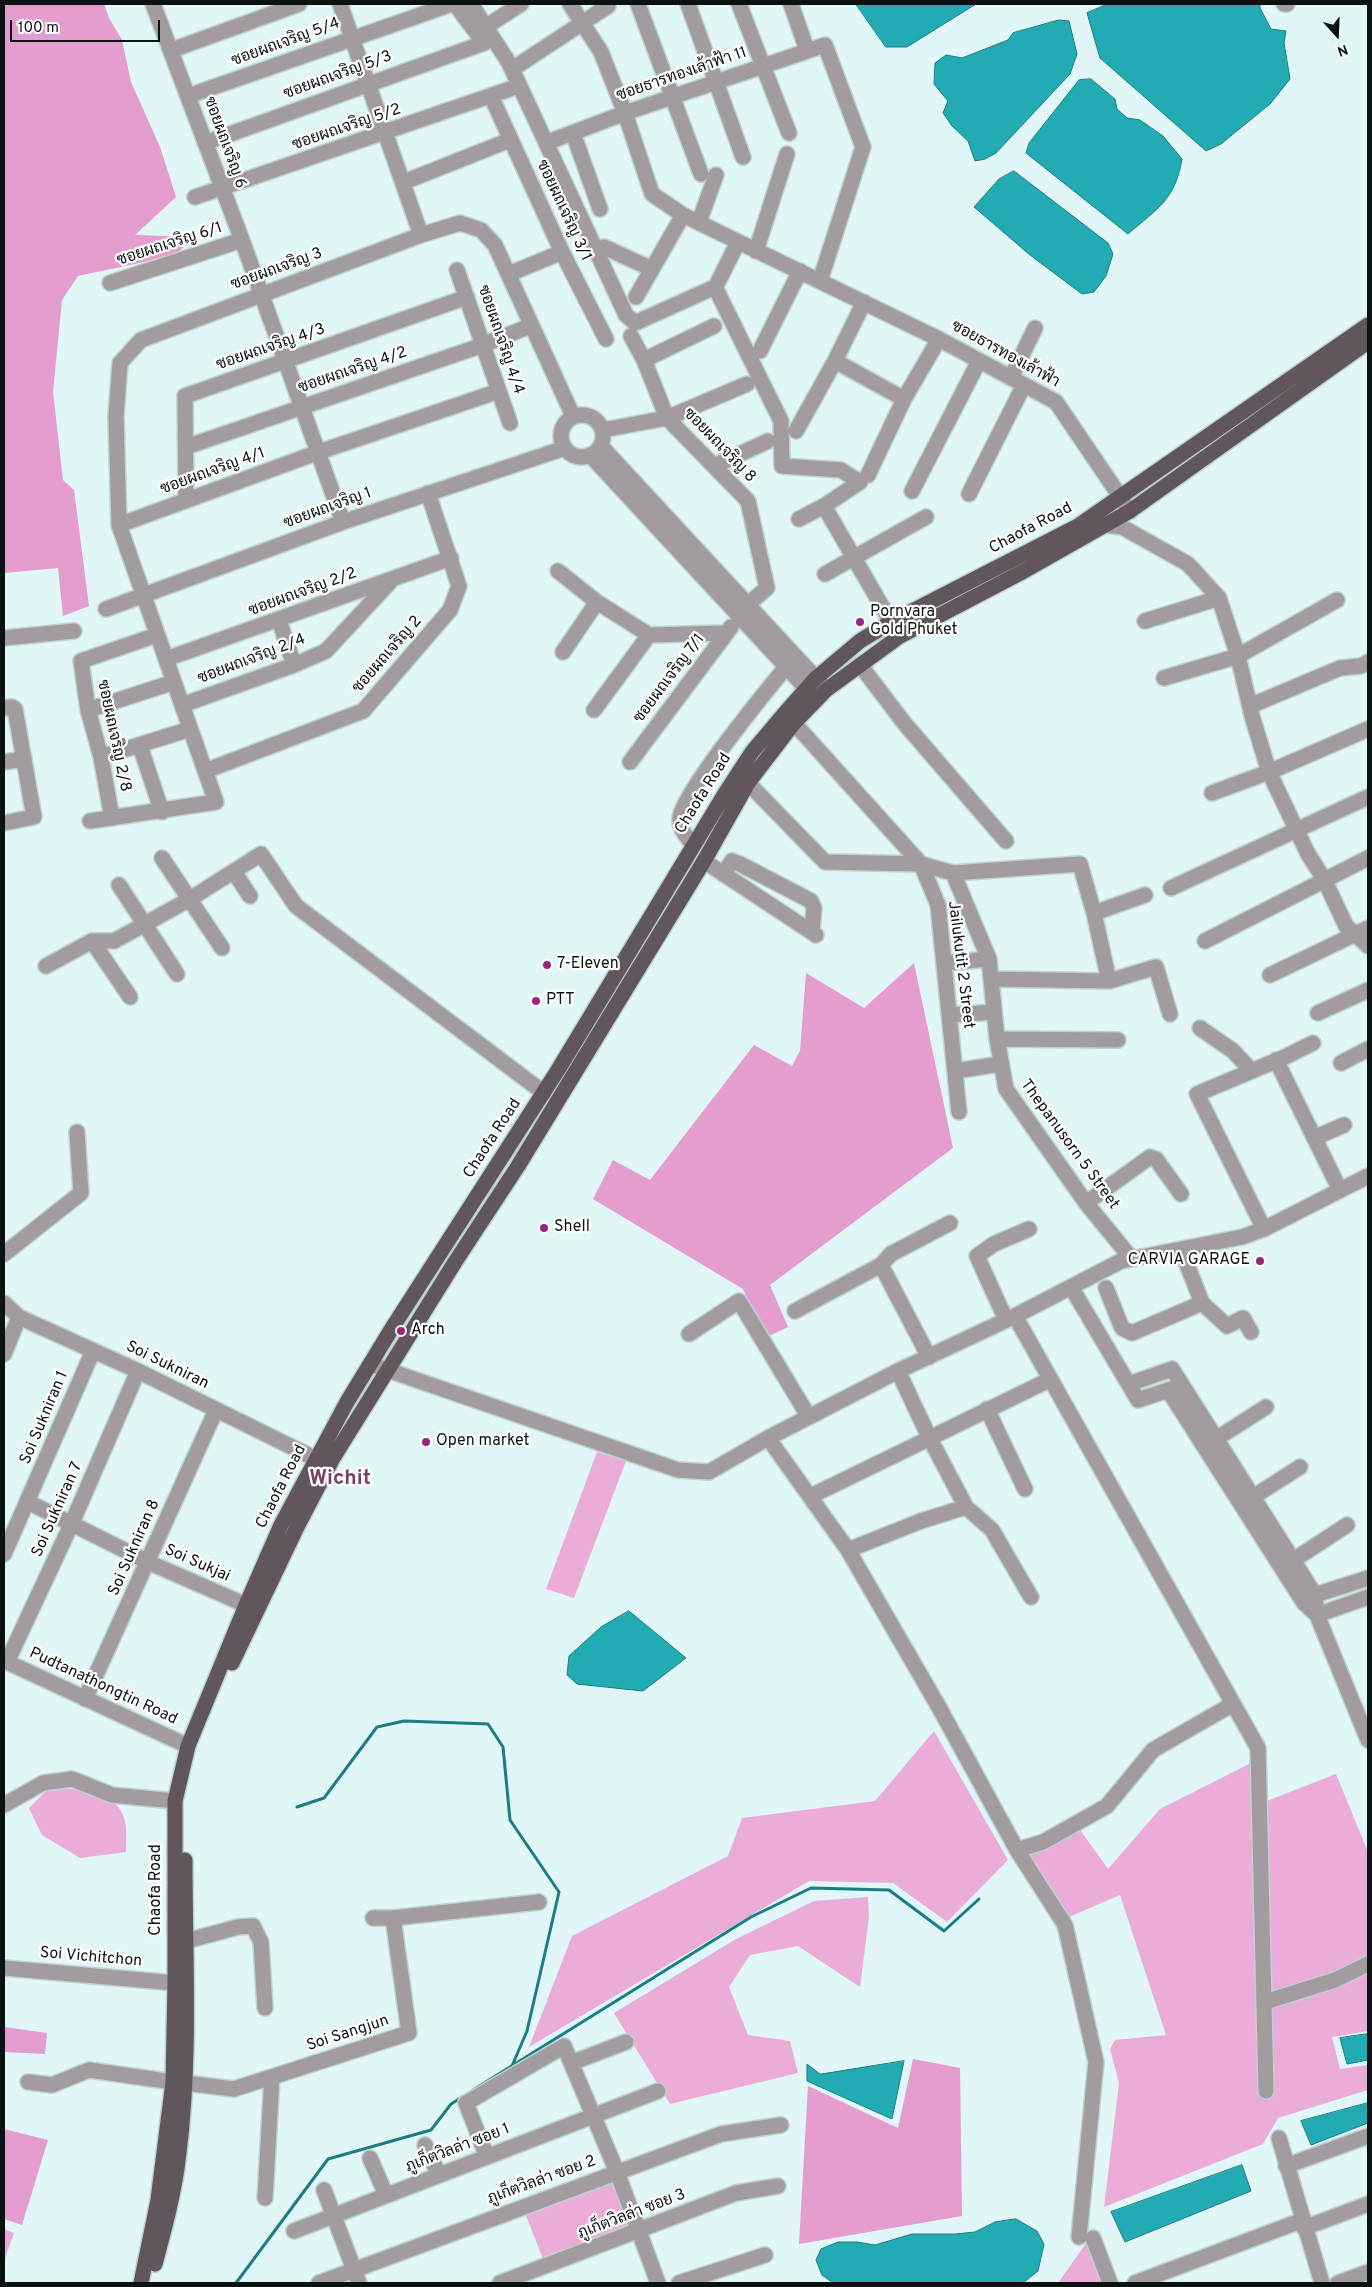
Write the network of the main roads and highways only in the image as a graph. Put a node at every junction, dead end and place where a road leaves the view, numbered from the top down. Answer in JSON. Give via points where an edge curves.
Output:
{"nodes":[{"id":1,"x":1368,"y":325,"type":"edge"},
{"id":2,"x":1368,"y":342,"type":"edge"},
{"id":3,"x":816,"y":689,"type":"junction"},
{"id":4,"x":179,"y":2083,"type":"junction"},
{"id":5,"x":141,"y":2283,"type":"edge"},
{"id":6,"x":149,"y":2283,"type":"edge"}],
"edges":[{"from":1,"to":3,"type":"main road","name":"Chaofa Road","via":[[1078,526],[860,641]]},
{"from":2,"to":3,"type":"main road","name":"Chaofa Road","via":[[1130,510],[900,636]]},
{"from":3,"to":4,"type":"main road","name":"Chaofa Road","via":[[748,783],[518,1166],[454,1262],[333,1458],[297,1527],[195,1746],[184,1802],[186,1941]]},
{"from":3,"to":4,"type":"main road","name":"Chaofa Road","via":[[752,752],[544,1093],[370,1364],[281,1525],[188,1746],[175,1801],[175,1984]]},
{"from":4,"to":5,"type":"main road","name":"Chaofa Road"},
{"from":4,"to":6,"type":"main road","name":"Chaofa Road","via":[[179,2154],[169,2212]]}]}
